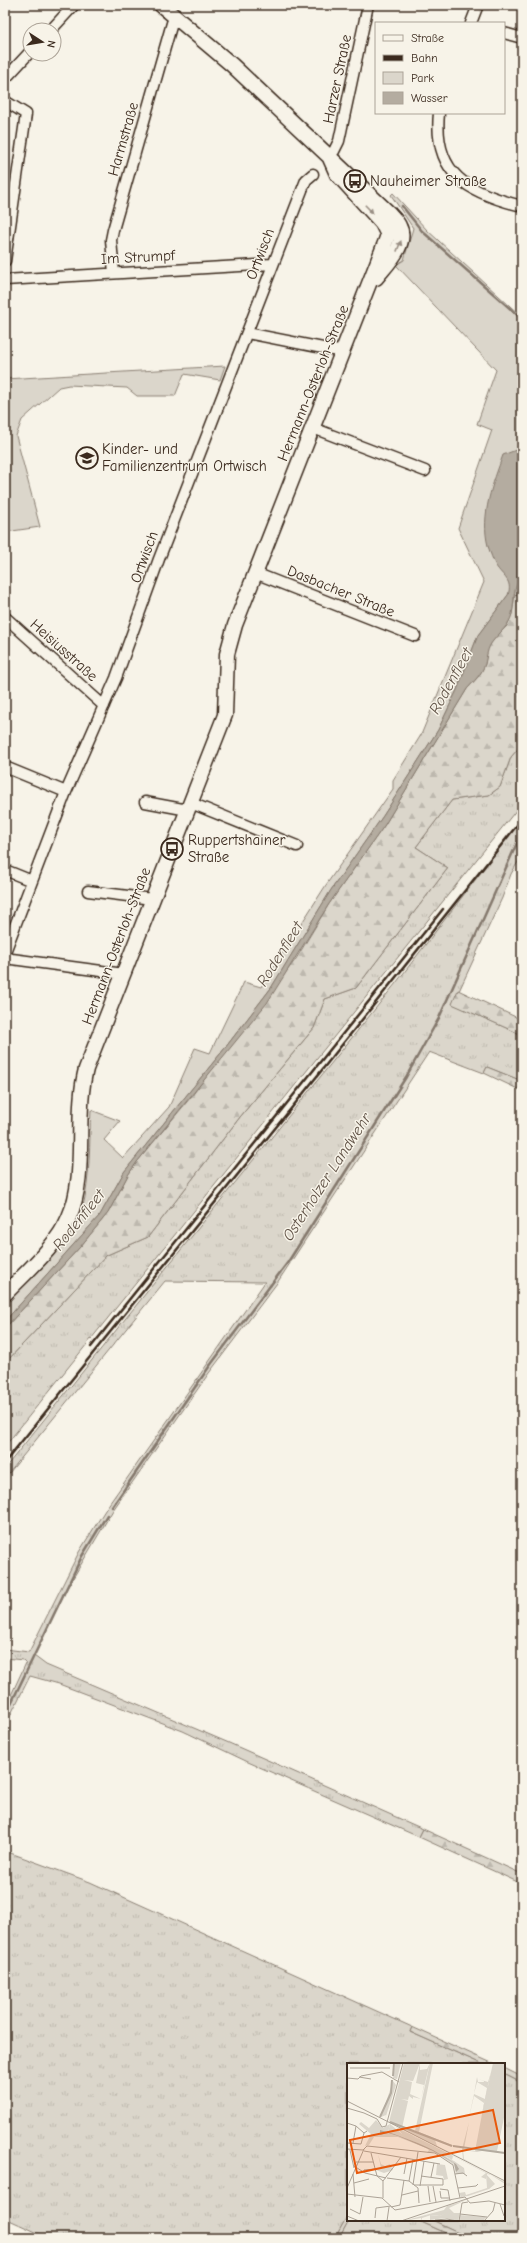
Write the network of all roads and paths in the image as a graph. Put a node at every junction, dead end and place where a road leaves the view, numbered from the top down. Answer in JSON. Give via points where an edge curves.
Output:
{"nodes":[{"id":1,"x":74,"y":5,"type":"edge"},
{"id":2,"x":161,"y":5,"type":"edge"},
{"id":3,"x":368,"y":5,"type":"edge"},
{"id":4,"x":478,"y":5,"type":"edge"},
{"id":5,"x":176,"y":16,"type":"junction"},
{"id":6,"x":58,"y":22,"type":"edge"},
{"id":7,"x":471,"y":22,"type":"edge"},
{"id":8,"x":505,"y":33,"type":"edge"},
{"id":9,"x":522,"y":38,"type":"edge"},
{"id":10,"x":22,"y":61,"type":"edge"},
{"id":11,"x":5,"y":79,"type":"edge"},
{"id":12,"x":5,"y":102,"type":"edge"},
{"id":13,"x":439,"y":114,"type":"edge"},
{"id":14,"x":329,"y":156,"type":"junction"},
{"id":15,"x":313,"y":174,"type":"dead end"},
{"id":16,"x":522,"y":206,"type":"edge"},
{"id":17,"x":5,"y":261,"type":"edge"},
{"id":18,"x":272,"y":264,"type":"junction"},
{"id":19,"x":114,"y":273,"type":"junction"},
{"id":20,"x":5,"y":280,"type":"edge"},
{"id":21,"x":370,"y":285,"type":"junction"},
{"id":22,"x":247,"y":332,"type":"junction"},
{"id":23,"x":343,"y":352,"type":"junction"},
{"id":24,"x":312,"y":428,"type":"junction"},
{"id":25,"x":425,"y":471,"type":"dead end"},
{"id":26,"x":255,"y":573,"type":"junction"},
{"id":27,"x":5,"y":617,"type":"edge"},
{"id":28,"x":415,"y":636,"type":"dead end"},
{"id":29,"x":104,"y":706,"type":"junction"},
{"id":30,"x":5,"y":767,"type":"edge"},
{"id":31,"x":66,"y":792,"type":"junction"},
{"id":32,"x":145,"y":802,"type":"dead end"},
{"id":33,"x":190,"y":807,"type":"junction"},
{"id":34,"x":297,"y":846,"type":"dead end"},
{"id":35,"x":5,"y":870,"type":"edge"},
{"id":36,"x":32,"y":882,"type":"junction"},
{"id":37,"x":88,"y":891,"type":"dead end"},
{"id":38,"x":152,"y":899,"type":"junction"},
{"id":39,"x":5,"y":952,"type":"edge"},
{"id":40,"x":5,"y":956,"type":"edge"},
{"id":41,"x":124,"y":974,"type":"junction"},
{"id":42,"x":5,"y":1294,"type":"edge"}],
"edges":[{"from":1,"to":6,"type":"street"},
{"from":2,"to":5,"type":"street"},
{"from":3,"to":14,"type":"street","name":"Harzer Straße","via":[[340,141]]},
{"from":4,"to":7,"type":"street"},
{"from":5,"to":14,"type":"street"},
{"from":5,"to":19,"type":"street","name":"Harmstraße","via":[[172,22],[113,230],[111,240]]},
{"from":8,"to":9,"type":"street"},
{"from":10,"to":11,"type":"street"},
{"from":12,"to":17,"type":"street","via":[[26,114]]},
{"from":13,"to":16,"type":"street","via":[[439,146],[444,161],[452,173],[462,182],[490,196]]},
{"from":14,"to":21,"type":"street","name":"Hermann-Osterloh-Straße","one_way":true,"via":[[337,174],[385,227],[388,235]]},
{"from":21,"to":14,"type":"street","name":"Hermann-Osterloh-Straße","one_way":true,"via":[[397,252],[401,239],[400,226]]},
{"from":15,"to":18,"type":"street","name":"Ortwisch","via":[[306,180]]},
{"from":18,"to":19,"type":"street","name":"Im Strumpf"},
{"from":18,"to":22,"type":"street","name":"Ortwisch"},
{"from":19,"to":20,"type":"street","name":"Im Strumpf"},
{"from":21,"to":23,"type":"street","name":"Hermann-Osterloh-Straße"},
{"from":22,"to":23,"type":"street"},
{"from":22,"to":29,"type":"street","name":"Ortwisch","via":[[158,559]]},
{"from":23,"to":24,"type":"street","name":"Hermann-Osterloh-Straße"},
{"from":24,"to":25,"type":"street"},
{"from":24,"to":26,"type":"street","name":"Hermann-Osterloh-Straße"},
{"from":26,"to":28,"type":"street","name":"Dasbacher Straße"},
{"from":26,"to":33,"type":"street","name":"Hermann-Osterloh-Straße","via":[[230,640],[225,673],[225,715]]},
{"from":27,"to":29,"type":"street","name":"Heisiusstraße"},
{"from":29,"to":31,"type":"street","name":"Ortwisch"},
{"from":30,"to":31,"type":"street"},
{"from":31,"to":36,"type":"street","name":"Ortwisch"},
{"from":32,"to":33,"type":"street"},
{"from":33,"to":34,"type":"street"},
{"from":33,"to":38,"type":"street","name":"Hermann-Osterloh-Straße"},
{"from":35,"to":36,"type":"street"},
{"from":36,"to":39,"type":"street","name":"Ortwisch"},
{"from":37,"to":38,"type":"street"},
{"from":38,"to":41,"type":"street","name":"Hermann-Osterloh-Straße"},
{"from":40,"to":41,"type":"street"},
{"from":41,"to":42,"type":"street","name":"Hermann-Osterloh-Straße","via":[[82,1085],[77,1189],[69,1218],[56,1239]]}]}
